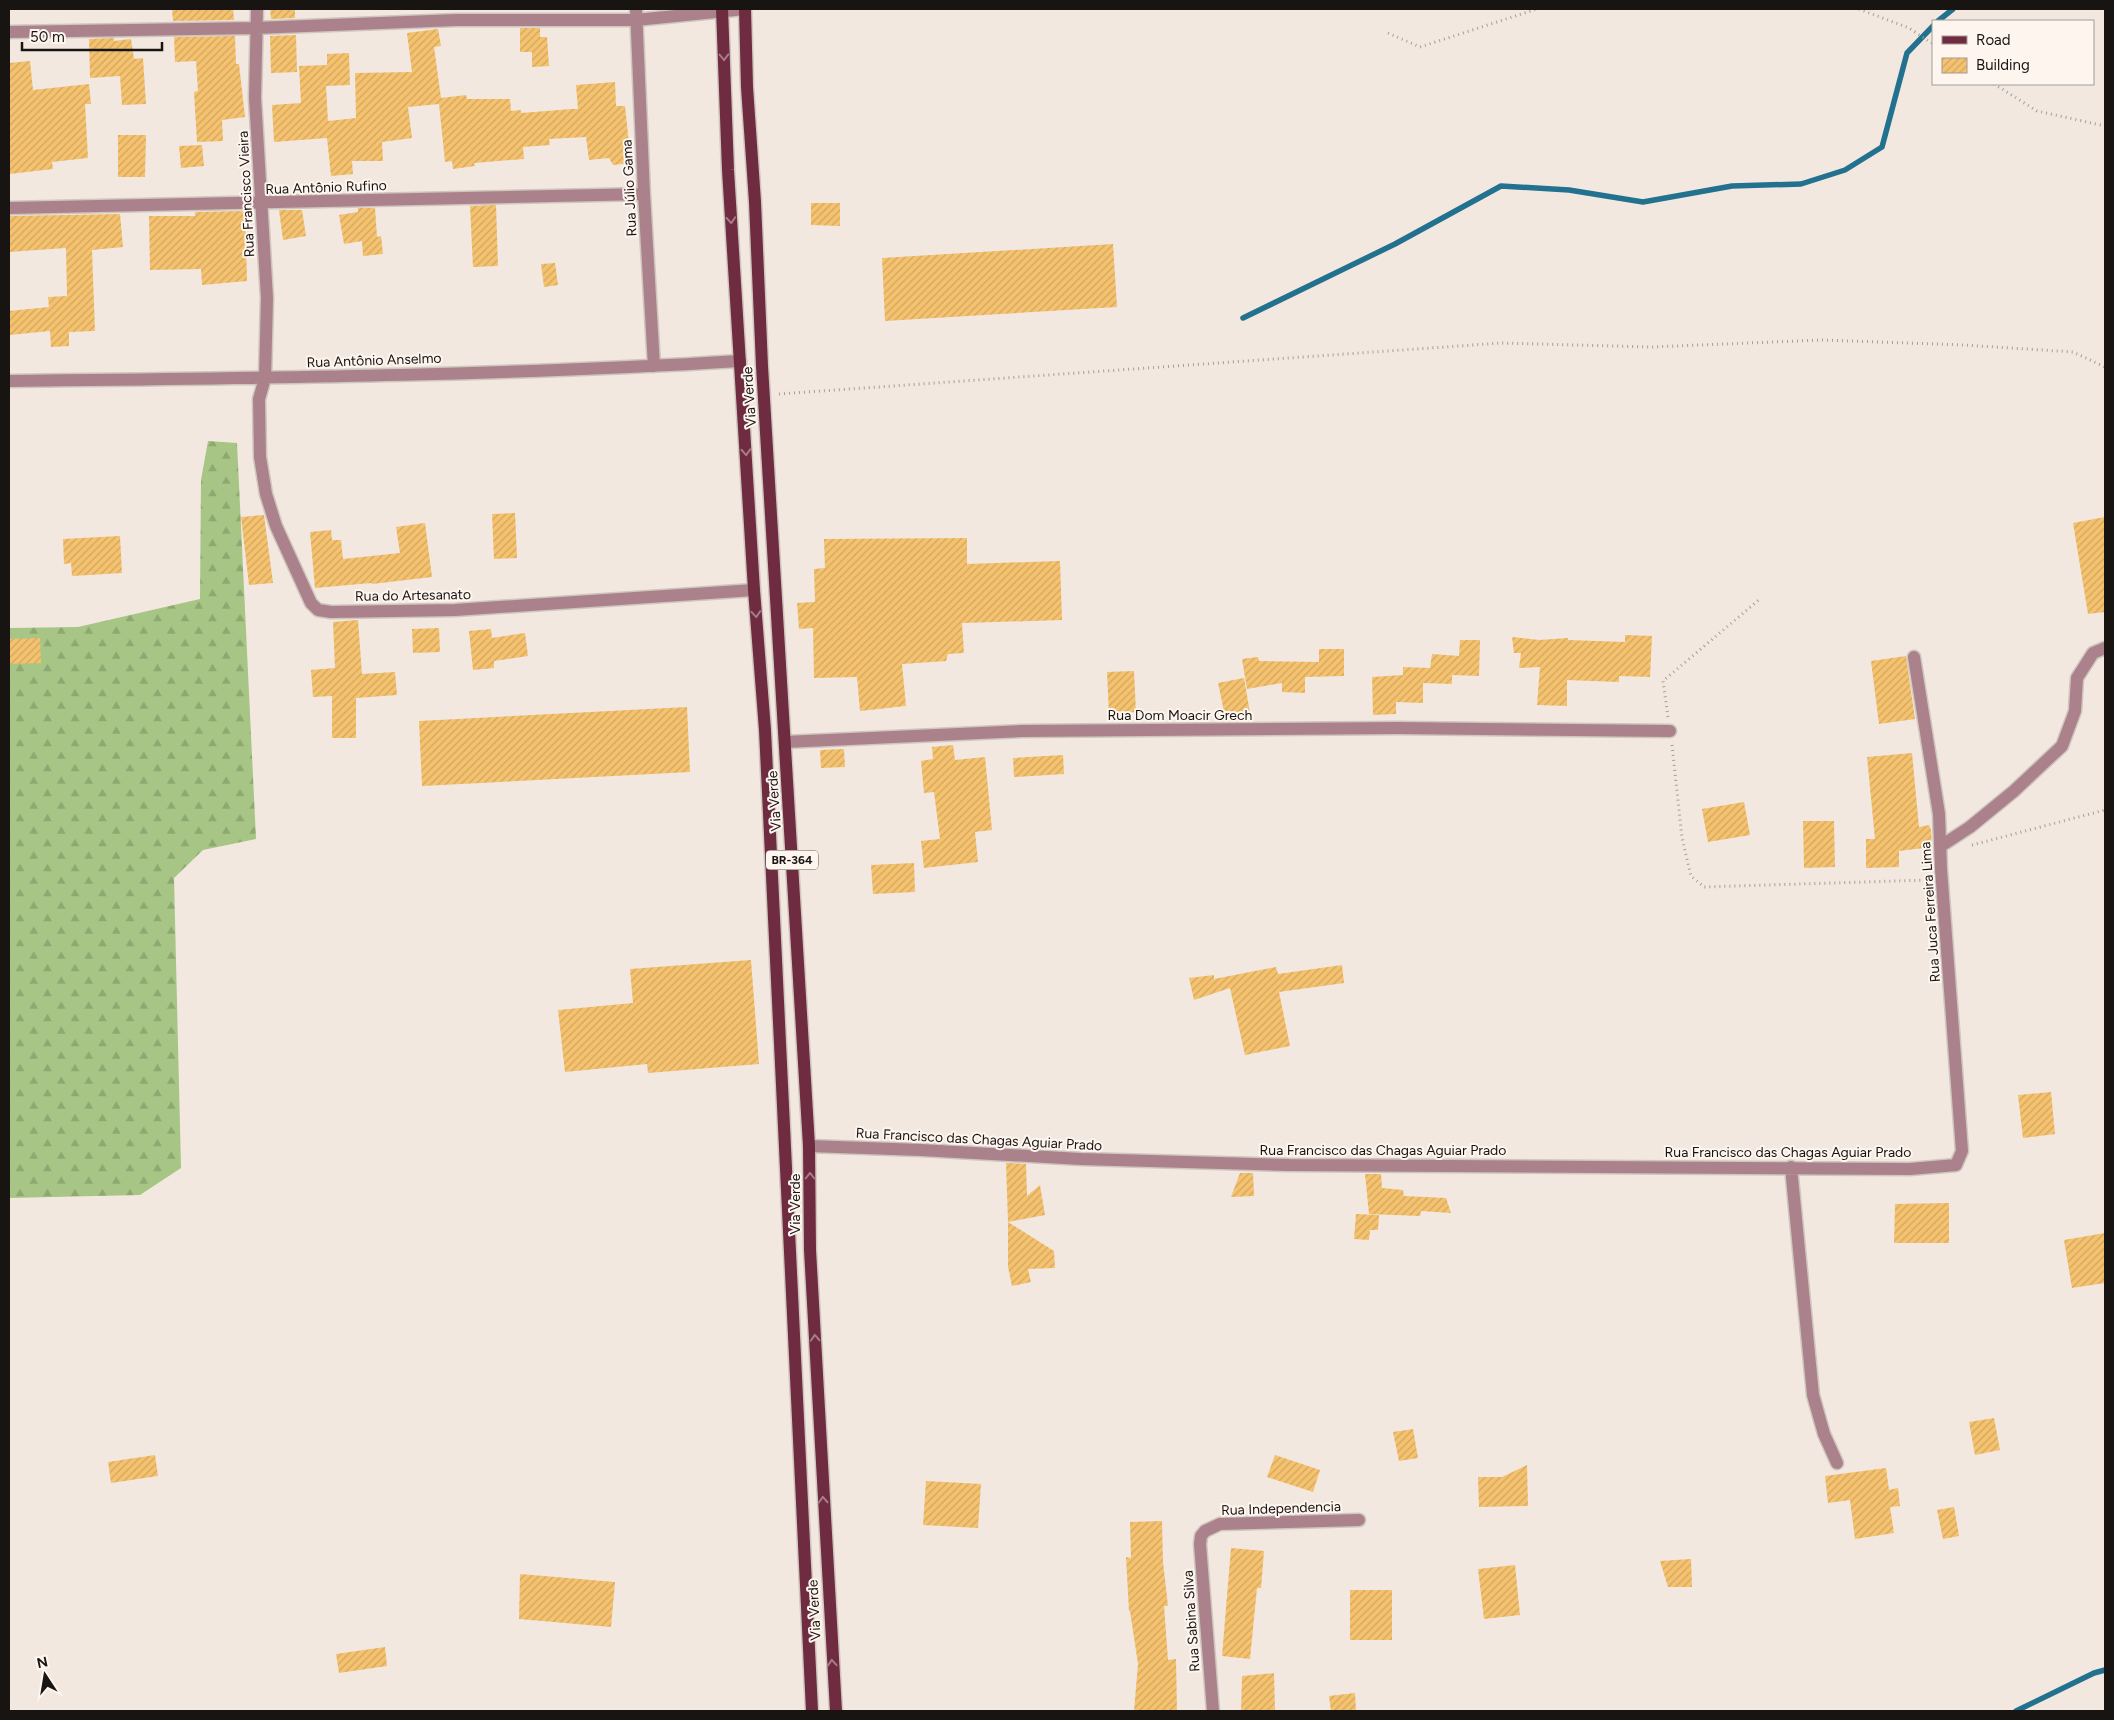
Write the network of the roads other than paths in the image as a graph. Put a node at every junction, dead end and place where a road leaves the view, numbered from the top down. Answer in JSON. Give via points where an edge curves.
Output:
{"nodes":[{"id":1,"x":257,"y":9,"type":"edge"},
{"id":2,"x":745,"y":9,"type":"edge"},
{"id":3,"x":722,"y":10,"type":"edge"},
{"id":4,"x":636,"y":14,"type":"edge"},
{"id":5,"x":256,"y":28,"type":"junction"},
{"id":6,"x":9,"y":32,"type":"edge"},
{"id":7,"x":644,"y":194,"type":"junction"},
{"id":8,"x":261,"y":204,"type":"junction"},
{"id":9,"x":9,"y":208,"type":"edge"},
{"id":10,"x":740,"y":361,"type":"junction"},
{"id":11,"x":654,"y":366,"type":"junction"},
{"id":12,"x":265,"y":378,"type":"junction"},
{"id":13,"x":9,"y":381,"type":"edge"},
{"id":14,"x":754,"y":590,"type":"junction"},
{"id":15,"x":2105,"y":648,"type":"edge"},
{"id":16,"x":1914,"y":657,"type":"dead end"},
{"id":17,"x":1670,"y":731,"type":"road end"},
{"id":18,"x":785,"y":742,"type":"junction"},
{"id":19,"x":1940,"y":846,"type":"junction"},
{"id":20,"x":809,"y":1146,"type":"junction"},
{"id":21,"x":1956,"y":1165,"type":"joint"},
{"id":22,"x":1790,"y":1167,"type":"junction"},
{"id":23,"x":1838,"y":1463,"type":"dead end"},
{"id":24,"x":1359,"y":1520,"type":"dead end"},
{"id":25,"x":1206,"y":1531,"type":"joint"},
{"id":26,"x":812,"y":1711,"type":"edge"},
{"id":27,"x":836,"y":1711,"type":"edge"},
{"id":28,"x":1213,"y":1711,"type":"edge"}],
"edges":[{"from":1,"to":5,"type":"street","name":"Rua Francisco Vieira"},
{"from":2,"to":3,"type":"street"},
{"from":2,"to":18,"type":"main road","name":"Via Verde","number":"BR-364"},
{"from":3,"to":4,"type":"street"},
{"from":3,"to":10,"type":"main road","name":"Via Verde","number":"BR-364","one_way":true},
{"from":4,"to":5,"type":"street"},
{"from":4,"to":7,"type":"street","name":"Rua Júlio Gama"},
{"from":5,"to":6,"type":"street"},
{"from":5,"to":8,"type":"street","name":"Rua Francisco Vieira","via":[[255,98]]},
{"from":7,"to":8,"type":"street","name":"Rua Antônio Rufino"},
{"from":7,"to":11,"type":"street","name":"Rua Júlio Gama"},
{"from":8,"to":9,"type":"street","name":"Rua Antônio Rufino"},
{"from":8,"to":12,"type":"street","name":"Rua Francisco Vieira","via":[[267,298]]},
{"from":10,"to":11,"type":"street","name":"Rua Antônio Anselmo"},
{"from":10,"to":14,"type":"main road","name":"Via Verde","number":"BR-364","one_way":true},
{"from":11,"to":12,"type":"street","name":"Rua Antônio Anselmo"},
{"from":12,"to":13,"type":"street","name":"Rua Antônio Anselmo"},
{"from":12,"to":14,"type":"street","name":"Rua do Artesanato","via":[[259,399],[258,424],[266,494],[290,559],[311,603],[318,610],[455,610]]},
{"from":14,"to":26,"type":"main road","name":"Via Verde","number":"BR-364","one_way":true,"via":[[765,730]]},
{"from":15,"to":19,"type":"street","via":[[2093,653],[2077,678],[2075,711],[2062,746],[2014,791],[1970,827]]},
{"from":16,"to":19,"type":"street","name":"Rua Juca Ferreira Lima","via":[[1939,814]]},
{"from":17,"to":18,"type":"street","name":"Rua Dom Moacir Grech","via":[[1398,728],[1022,731]]},
{"from":18,"to":20,"type":"main road","name":"Via Verde","number":"BR-364"},
{"from":19,"to":21,"type":"street","name":"Rua Juca Ferreira Lima","via":[[1962,1151]]},
{"from":20,"to":22,"type":"street","name":"Rua Francisco das Chagas Aguiar Prado","via":[[1289,1165]]},
{"from":27,"to":20,"type":"main road","name":"Via Verde","number":"BR-364","one_way":true,"via":[[810,1250]]},
{"from":21,"to":22,"type":"street","name":"Rua Francisco das Chagas Aguiar Prado","via":[[1910,1169]]},
{"from":22,"to":23,"type":"street","via":[[1813,1395],[1824,1434]]},
{"from":24,"to":25,"type":"street","name":"Rua Independencia","via":[[1220,1524]]},
{"from":25,"to":28,"type":"street","name":"Rua Sabina Silva","via":[[1200,1544]]}]}
